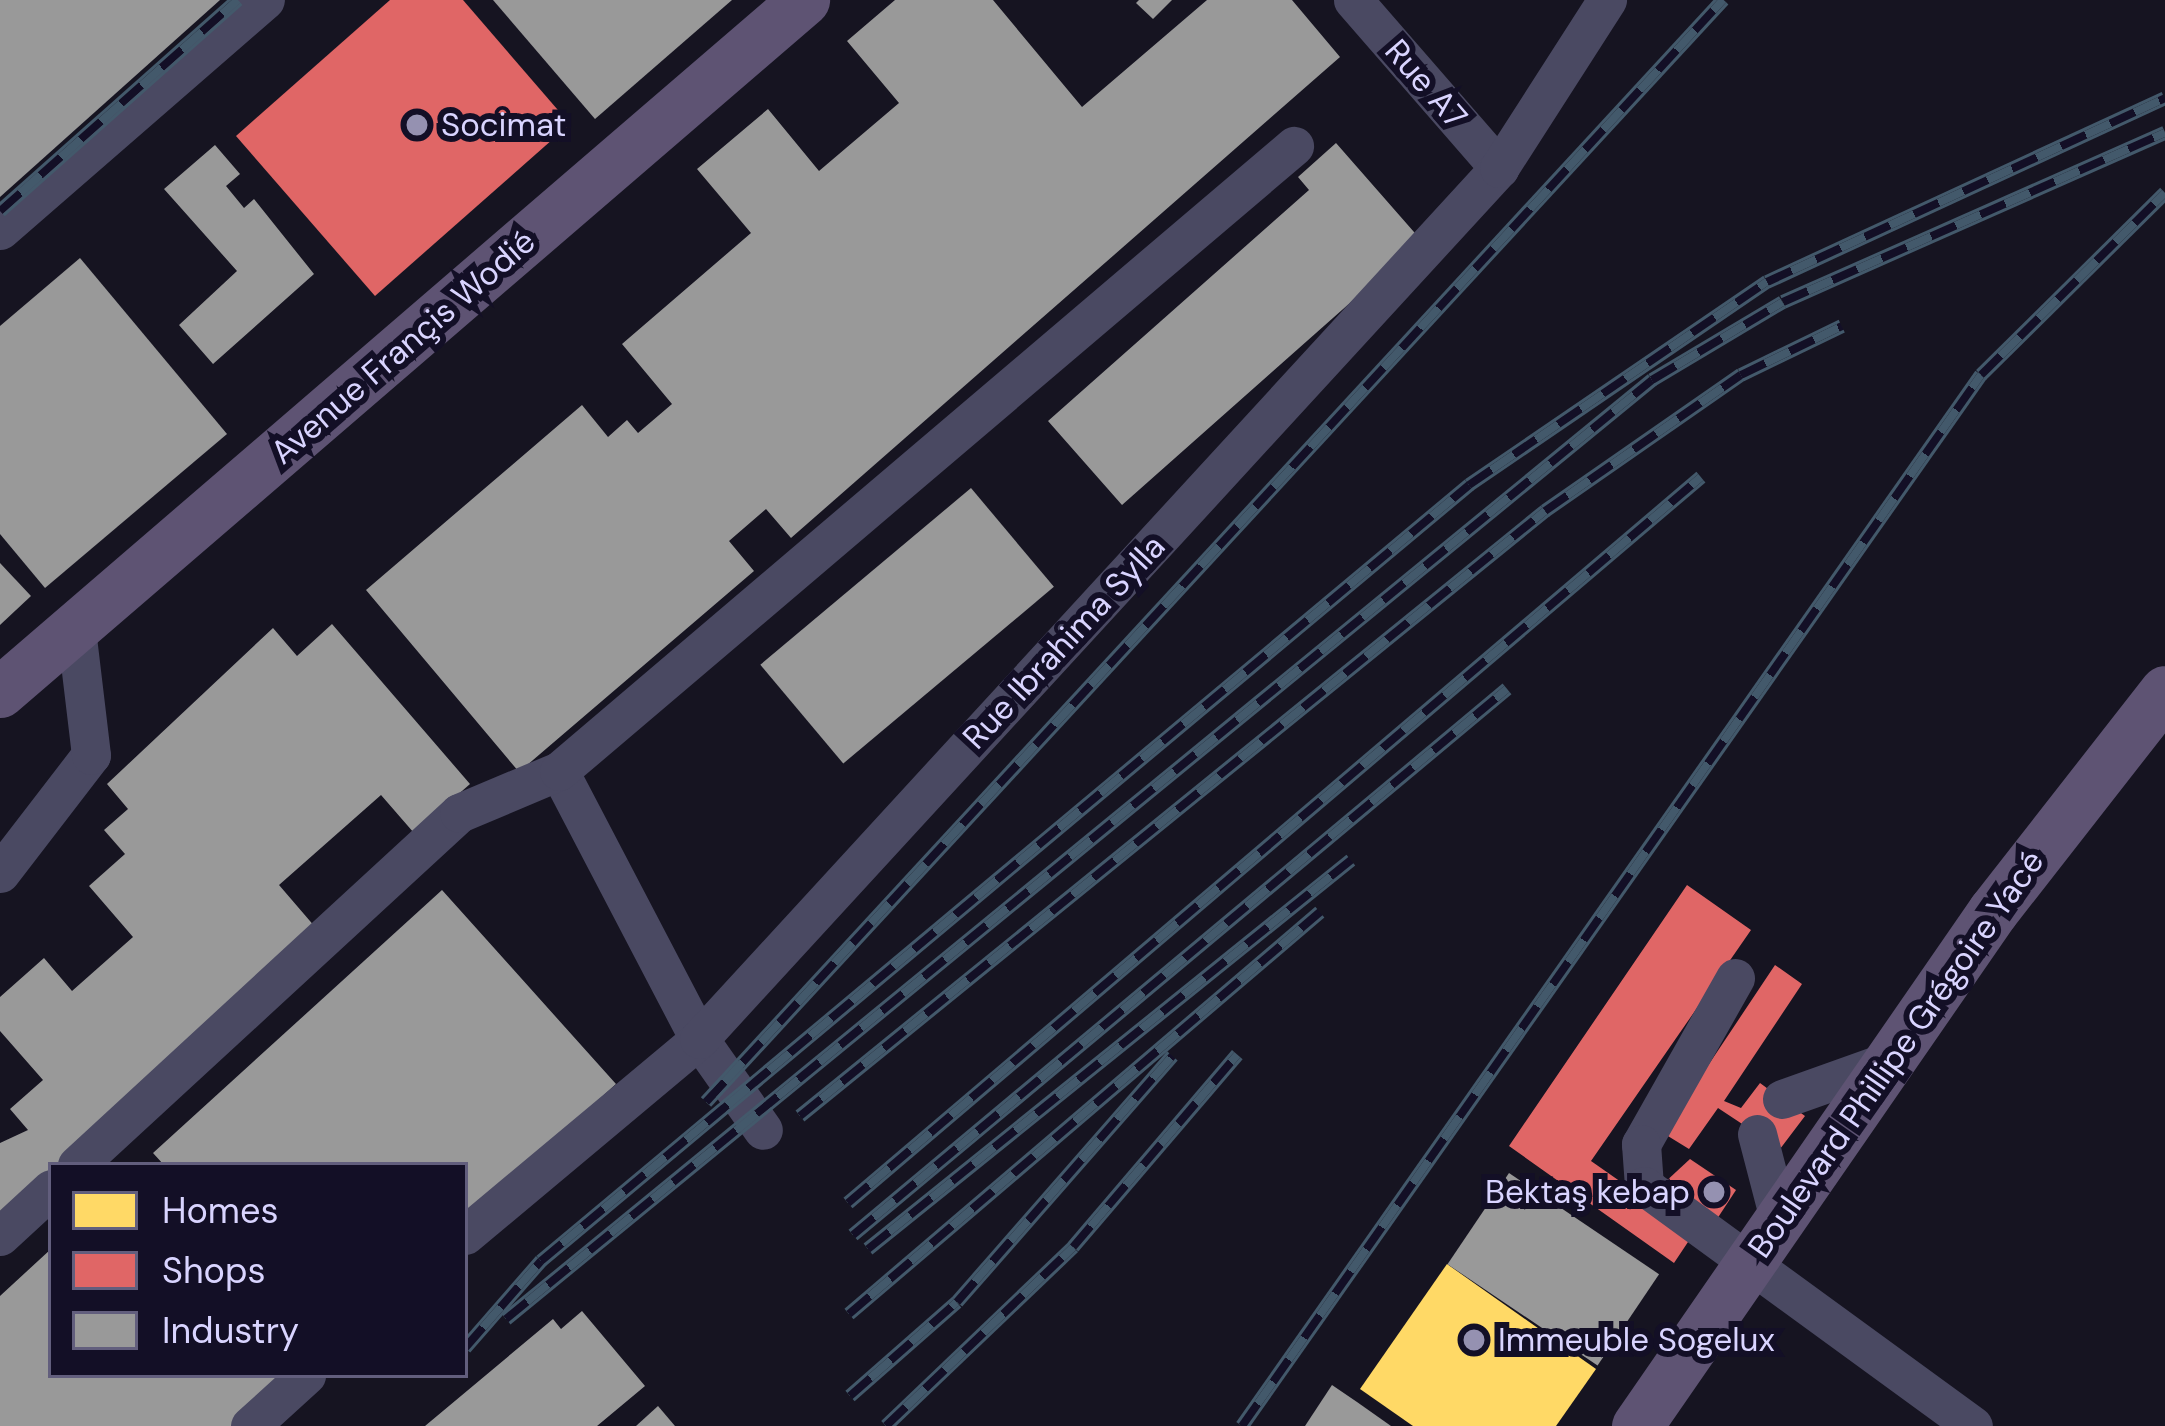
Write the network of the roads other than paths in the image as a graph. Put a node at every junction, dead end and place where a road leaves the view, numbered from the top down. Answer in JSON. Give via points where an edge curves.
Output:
{"nodes":[{"id":1,"x":265,"y":0,"type":"edge"},
{"id":2,"x":804,"y":0,"type":"edge"},
{"id":3,"x":1353,"y":0,"type":"edge"},
{"id":4,"x":1606,"y":0,"type":"edge"},
{"id":5,"x":1294,"y":146,"type":"dead end"},
{"id":6,"x":1499,"y":168,"type":"junction"},
{"id":7,"x":0,"y":230,"type":"edge"},
{"id":8,"x":76,"y":629,"type":"junction"},
{"id":9,"x":2165,"y":691,"type":"edge"},
{"id":10,"x":0,"y":692,"type":"edge"},
{"id":11,"x":559,"y":771,"type":"junction"},
{"id":12,"x":0,"y":873,"type":"edge"},
{"id":13,"x":1735,"y":978,"type":"dead end"},
{"id":14,"x":699,"y":1039,"type":"junction"},
{"id":15,"x":1886,"y":1062,"type":"junction"},
{"id":16,"x":1782,"y":1099,"type":"dead end"},
{"id":17,"x":764,"y":1130,"type":"dead end"},
{"id":18,"x":1757,"y":1134,"type":"dead end"},
{"id":19,"x":80,"y":1162,"type":"edge"},
{"id":20,"x":48,"y":1192,"type":"edge"},
{"id":21,"x":1780,"y":1222,"type":"junction"},
{"id":22,"x":468,"y":1232,"type":"edge"},
{"id":23,"x":0,"y":1237,"type":"edge"},
{"id":24,"x":1747,"y":1270,"type":"junction"},
{"id":25,"x":303,"y":1378,"type":"edge"},
{"id":26,"x":250,"y":1426,"type":"edge"},
{"id":27,"x":1636,"y":1426,"type":"edge"},
{"id":28,"x":1973,"y":1426,"type":"edge"}],
"edges":[{"from":1,"to":7,"type":"street"},
{"from":2,"to":8,"type":"main road","name":"Avenue Françis Wodié"},
{"from":3,"to":6,"type":"street","name":"Rue A7"},
{"from":4,"to":6,"type":"street","name":"Rue Ibrahima Sylla"},
{"from":5,"to":11,"type":"street"},
{"from":6,"to":14,"type":"street","name":"Rue Ibrahima Sylla"},
{"from":8,"to":10,"type":"main road","name":"Avenue Françis Wodié"},
{"from":8,"to":12,"type":"street","via":[[91,755]]},
{"from":9,"to":15,"type":"main road","name":"Boulevard Phillipe Grégoire Yacé"},
{"from":11,"to":14,"type":"street"},
{"from":11,"to":19,"type":"street","via":[[459,813]]},
{"from":13,"to":24,"type":"street","via":[[1639,1154],[1644,1186]]},
{"from":14,"to":17,"type":"street"},
{"from":14,"to":22,"type":"street","name":"Rue Ibrahima Sylla"},
{"from":15,"to":16,"type":"street"},
{"from":15,"to":21,"type":"main road","name":"Boulevard Phillipe Grégoire Yacé"},
{"from":18,"to":21,"type":"street"},
{"from":20,"to":23,"type":"street"},
{"from":21,"to":24,"type":"main road","name":"Boulevard Phillipe Grégoire Yacé"},
{"from":24,"to":27,"type":"main road","name":"Boulevard Phillipe Grégoire Yacé"},
{"from":24,"to":28,"type":"street"},
{"from":25,"to":26,"type":"street"}]}
